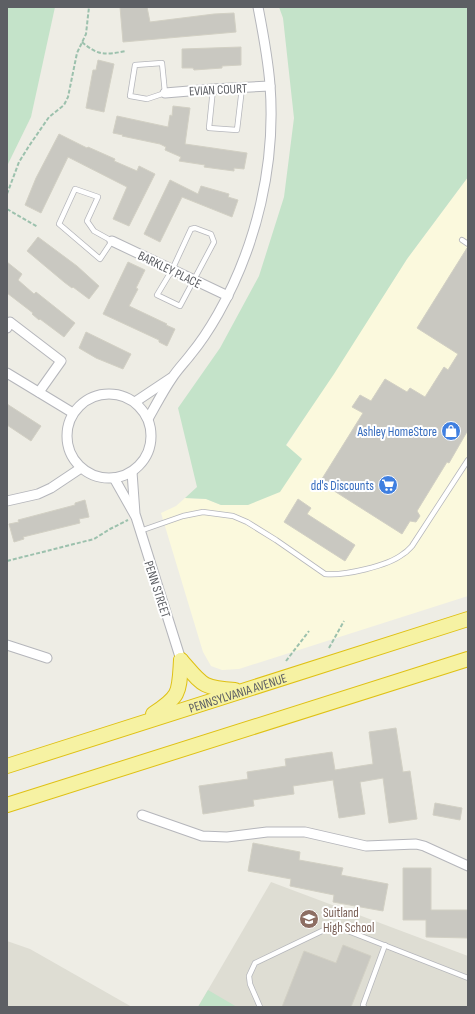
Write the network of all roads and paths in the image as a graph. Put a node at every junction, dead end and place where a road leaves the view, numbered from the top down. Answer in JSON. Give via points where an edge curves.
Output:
{"nodes":[{"id":1,"x":89,"y":7,"type":"edge"},
{"id":2,"x":258,"y":7,"type":"edge"},
{"id":3,"x":82,"y":42,"type":"junction"},
{"id":4,"x":126,"y":51,"type":"dead end"},
{"id":5,"x":270,"y":86,"type":"junction"},
{"id":6,"x":242,"y":88,"type":"junction"},
{"id":7,"x":214,"y":89,"type":"junction"},
{"id":8,"x":165,"y":93,"type":"junction"},
{"id":9,"x":7,"y":194,"type":"edge"},
{"id":10,"x":7,"y":209,"type":"edge"},
{"id":11,"x":38,"y":227,"type":"dead end"},
{"id":12,"x":462,"y":240,"type":"dead end"},
{"id":13,"x":112,"y":241,"type":"junction"},
{"id":14,"x":468,"y":244,"type":"edge"},
{"id":15,"x":172,"y":270,"type":"junction"},
{"id":16,"x":193,"y":280,"type":"junction"},
{"id":17,"x":228,"y":296,"type":"junction"},
{"id":18,"x":7,"y":328,"type":"edge"},
{"id":19,"x":7,"y":373,"type":"edge"},
{"id":20,"x":173,"y":377,"type":"junction"},
{"id":21,"x":39,"y":392,"type":"junction"},
{"id":22,"x":135,"y":402,"type":"junction"},
{"id":23,"x":73,"y":413,"type":"junction"},
{"id":24,"x":148,"y":419,"type":"junction"},
{"id":25,"x":468,"y":460,"type":"edge"},
{"id":26,"x":81,"y":468,"type":"junction"},
{"id":27,"x":132,"y":472,"type":"junction"},
{"id":28,"x":114,"y":478,"type":"junction"},
{"id":29,"x":7,"y":501,"type":"edge"},
{"id":30,"x":136,"y":517,"type":"junction"},
{"id":31,"x":140,"y":531,"type":"junction"},
{"id":32,"x":7,"y":561,"type":"edge"},
{"id":33,"x":468,"y":619,"type":"edge"},
{"id":34,"x":344,"y":621,"type":"dead end"},
{"id":35,"x":309,"y":630,"type":"dead end"},
{"id":36,"x":7,"y":645,"type":"edge"},
{"id":37,"x":329,"y":648,"type":"dead end"},
{"id":38,"x":46,"y":658,"type":"dead end"},
{"id":39,"x":468,"y":659,"type":"edge"},
{"id":40,"x":181,"y":660,"type":"junction"},
{"id":41,"x":286,"y":661,"type":"dead end"},
{"id":42,"x":243,"y":691,"type":"junction"},
{"id":43,"x":137,"y":724,"type":"junction"},
{"id":44,"x":7,"y":766,"type":"edge"},
{"id":45,"x":7,"y":806,"type":"edge"},
{"id":46,"x":142,"y":815,"type":"dead end"},
{"id":47,"x":468,"y":866,"type":"edge"},
{"id":48,"x":385,"y":945,"type":"junction"},
{"id":49,"x":468,"y":978,"type":"edge"},
{"id":50,"x":260,"y":1007,"type":"edge"},
{"id":51,"x":364,"y":1007,"type":"edge"}],
"edges":[{"from":1,"to":3,"type":"path","via":[[86,34]]},
{"from":2,"to":5,"type":"street"},
{"from":3,"to":4,"type":"path","via":[[96,52],[110,54]]},
{"from":3,"to":9,"type":"path","via":[[77,53],[68,97],[64,105],[49,117],[29,146],[19,162]]},
{"from":5,"to":6,"type":"street","name":"EVIAN COURT"},
{"from":5,"to":17,"type":"street","via":[[269,154],[261,204],[246,254]]},
{"from":6,"to":7,"type":"street","name":"EVIAN COURT"},
{"from":6,"to":7,"type":"lane","via":[[237,130],[209,128]]},
{"from":7,"to":8,"type":"street","name":"EVIAN COURT"},
{"from":8,"to":8,"type":"lane","via":[[148,99],[130,96],[136,65],[162,63]]},
{"from":10,"to":11,"type":"path"},
{"from":12,"to":14,"type":"lane"},
{"from":13,"to":13,"type":"lane","via":[[100,259],[59,224],[75,189],[98,197],[88,221],[94,231]]},
{"from":13,"to":15,"type":"street","name":"BARKLEY PLACE"},
{"from":15,"to":16,"type":"street","name":"BARKLEY PLACE"},
{"from":15,"to":16,"type":"lane","via":[[157,296],[180,306]]},
{"from":15,"to":16,"type":"lane","via":[[191,229],[211,234],[214,242]]},
{"from":16,"to":17,"type":"street","name":"BARKLEY PLACE"},
{"from":17,"to":20,"type":"street","via":[[191,355]]},
{"from":18,"to":21,"type":"street","via":[[10,322],[61,361]]},
{"from":19,"to":21,"type":"street"},
{"from":20,"to":22,"type":"street"},
{"from":20,"to":24,"type":"street"},
{"from":21,"to":23,"type":"street"},
{"from":22,"to":23,"type":"street","via":[[120,395],[100,394],[87,400]]},
{"from":22,"to":24,"type":"street"},
{"from":23,"to":26,"type":"street","via":[[67,428],[67,442],[73,458]]},
{"from":24,"to":27,"type":"street","via":[[151,437],[148,451]]},
{"from":25,"to":31,"type":"lane","via":[[412,546],[402,555],[378,566],[349,573],[325,574],[276,540],[234,516],[203,512],[176,518]]},
{"from":26,"to":28,"type":"street","via":[[96,476]]},
{"from":26,"to":29,"type":"street","via":[[38,494]]},
{"from":27,"to":28,"type":"street"},
{"from":27,"to":30,"type":"street","name":"PENN STREET"},
{"from":28,"to":30,"type":"street","name":"PENN STREET"},
{"from":30,"to":31,"type":"street","name":"PENN STREET"},
{"from":30,"to":32,"type":"path","via":[[94,539]]},
{"from":31,"to":40,"type":"street","name":"PENN STREET"},
{"from":33,"to":42,"type":"highway","name":"PENNSYLVANIA AVENUE"},
{"from":34,"to":37,"type":"path"},
{"from":35,"to":41,"type":"path"},
{"from":36,"to":38,"type":"street"},
{"from":39,"to":45,"type":"highway"},
{"from":40,"to":42,"type":"highway","via":[[200,682],[208,687]]},
{"from":40,"to":43,"type":"highway","via":[[179,687],[175,697],[168,705]]},
{"from":42,"to":43,"type":"highway","name":"PENNSYLVANIA AVENUE"},
{"from":43,"to":44,"type":"highway","name":"PENNSYLVANIA AVENUE"},
{"from":46,"to":47,"type":"street","via":[[202,836],[227,838],[267,832],[305,832],[366,846],[416,844]]},
{"from":48,"to":49,"type":"lane"},
{"from":48,"to":50,"type":"lane","via":[[343,928],[324,930],[269,957],[255,964],[249,976]]},
{"from":48,"to":51,"type":"lane"}]}
